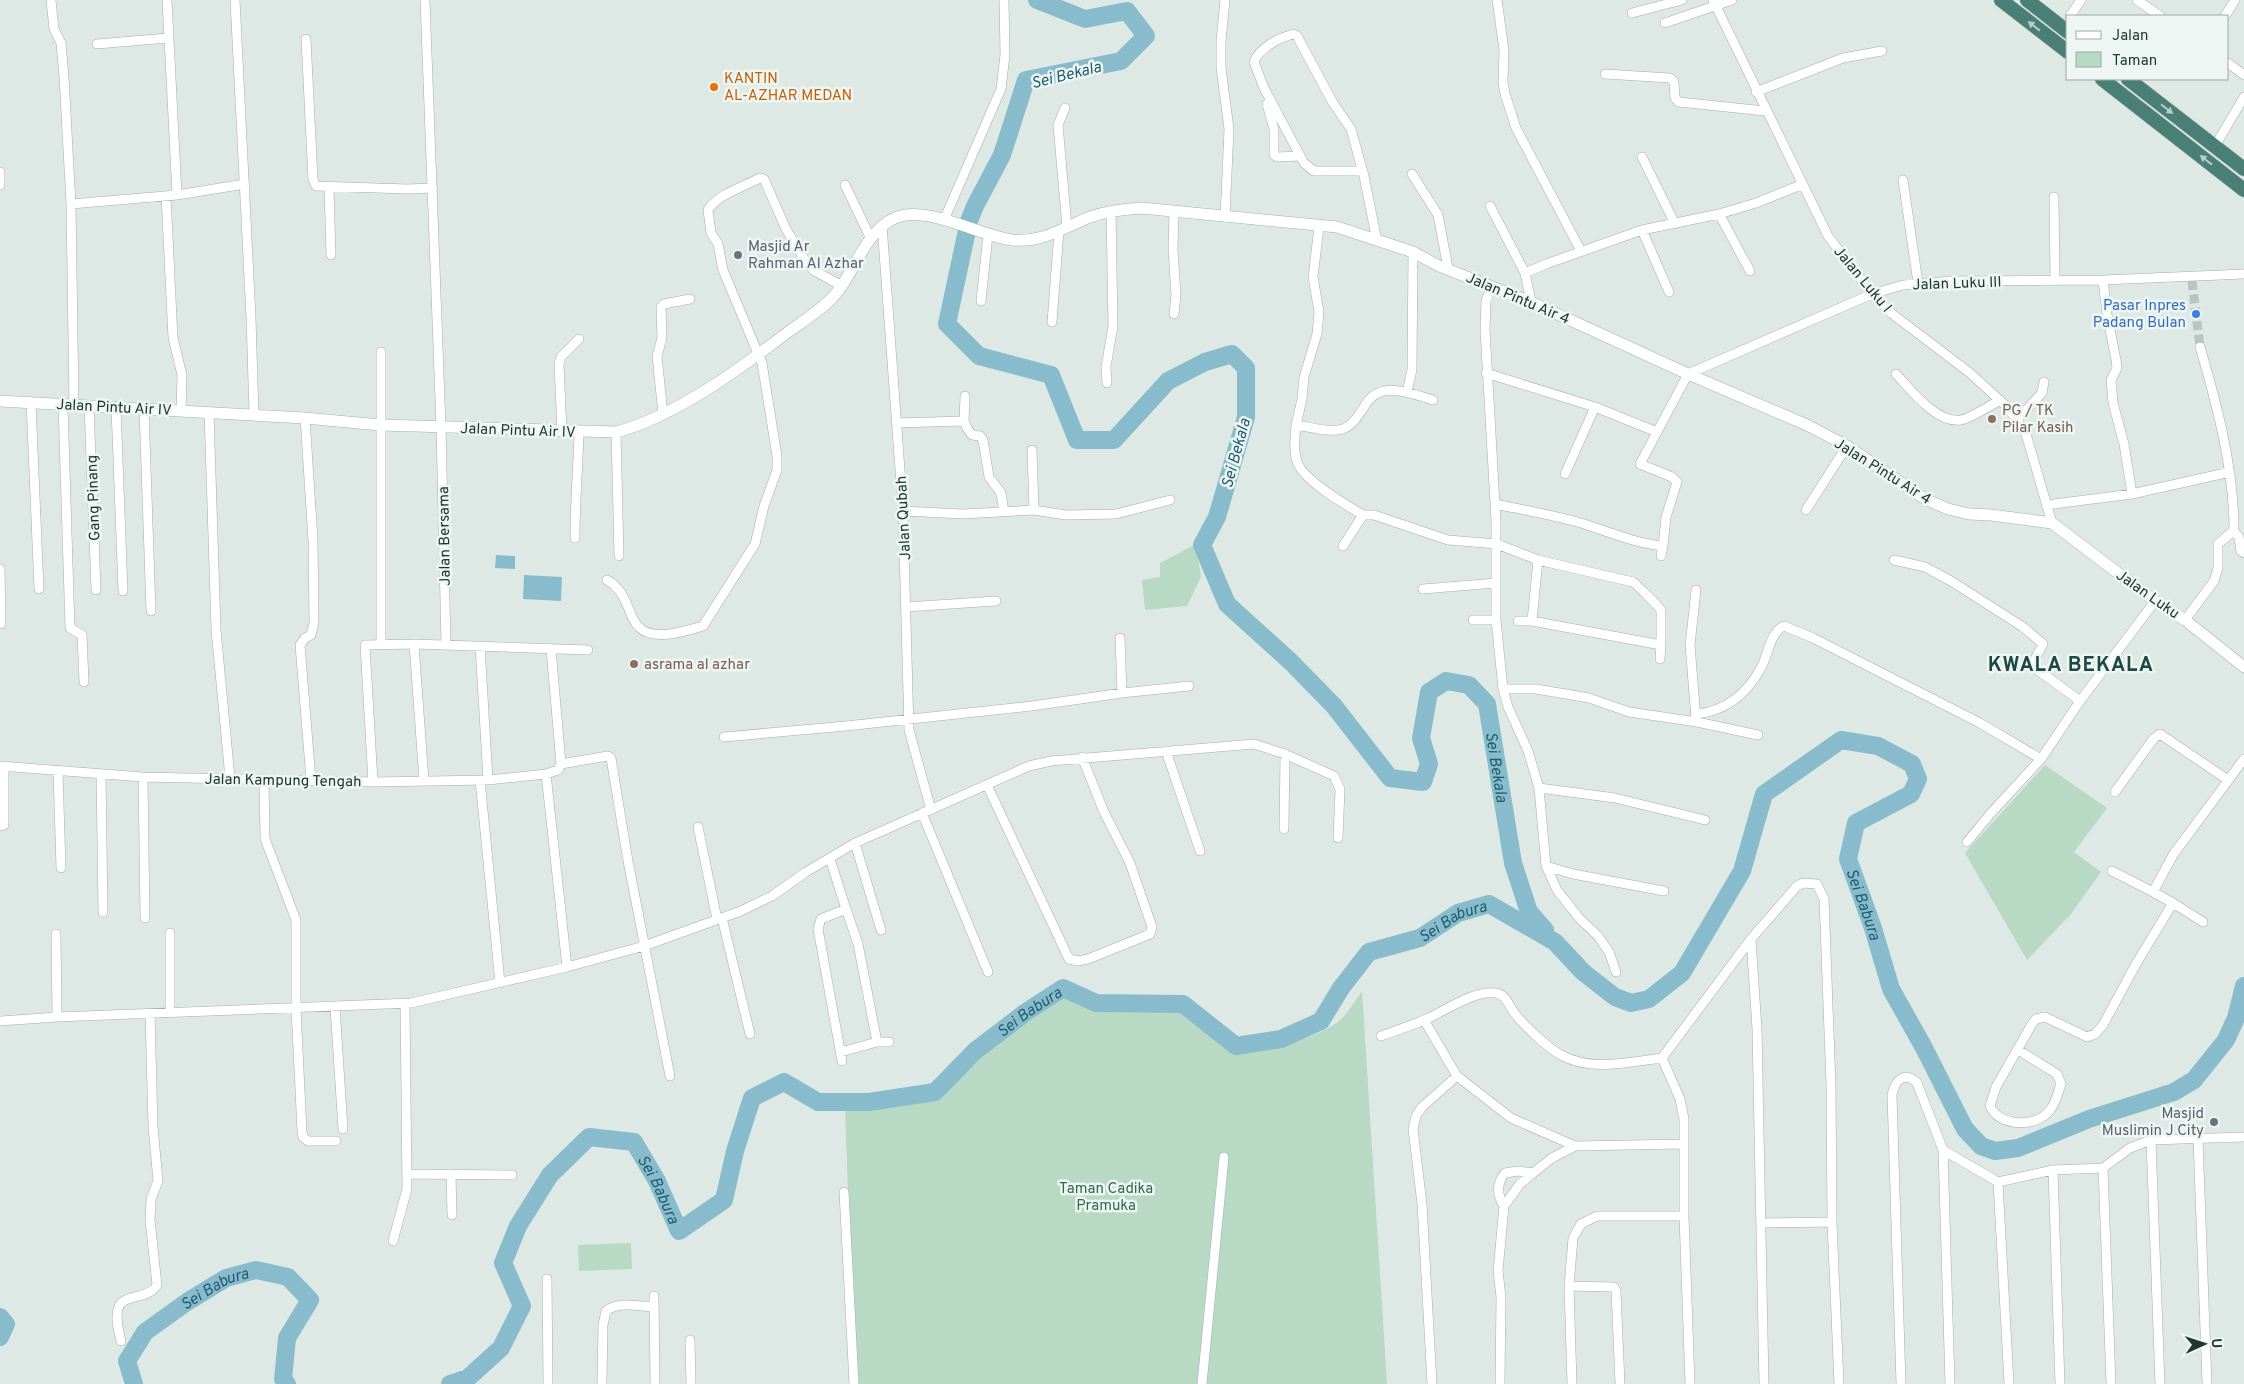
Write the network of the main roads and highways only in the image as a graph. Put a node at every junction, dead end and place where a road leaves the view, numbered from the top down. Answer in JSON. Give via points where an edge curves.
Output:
{"nodes":[{"id":1,"x":2001,"y":0,"type":"edge"},
{"id":2,"x":2027,"y":0,"type":"edge"},
{"id":3,"x":2066,"y":23,"type":"edge"},
{"id":4,"x":2066,"y":50,"type":"edge"},
{"id":5,"x":2103,"y":80,"type":"edge"},
{"id":6,"x":2129,"y":80,"type":"edge"},
{"id":7,"x":2244,"y":170,"type":"edge"},
{"id":8,"x":2244,"y":190,"type":"edge"},
{"id":9,"x":956,"y":222,"type":"joint"},
{"id":10,"x":0,"y":401,"type":"edge"},
{"id":11,"x":2052,"y":523,"type":"joint"},
{"id":12,"x":2244,"y":667,"type":"edge"}],
"edges":[{"from":4,"to":1,"type":"highway","one_way":true},
{"from":2,"to":3,"type":"highway"},
{"from":8,"to":5,"type":"highway","one_way":true},
{"from":6,"to":7,"type":"highway","one_way":true},
{"from":9,"to":10,"type":"main road","name":"Jalan Pintu Air IV","via":[[907,215],[882,225],[830,300],[759,354],[663,414],[616,432],[380,425]]},
{"from":9,"to":11,"type":"main road","name":"Jalan Pintu Air 4","via":[[1010,240],[1032,241],[1111,211],[1142,208],[1337,227],[1413,252],[1807,425],[1847,446],[1925,499],[1948,509]]},
{"from":11,"to":12,"type":"main road","name":"Jalan Luku"}]}
